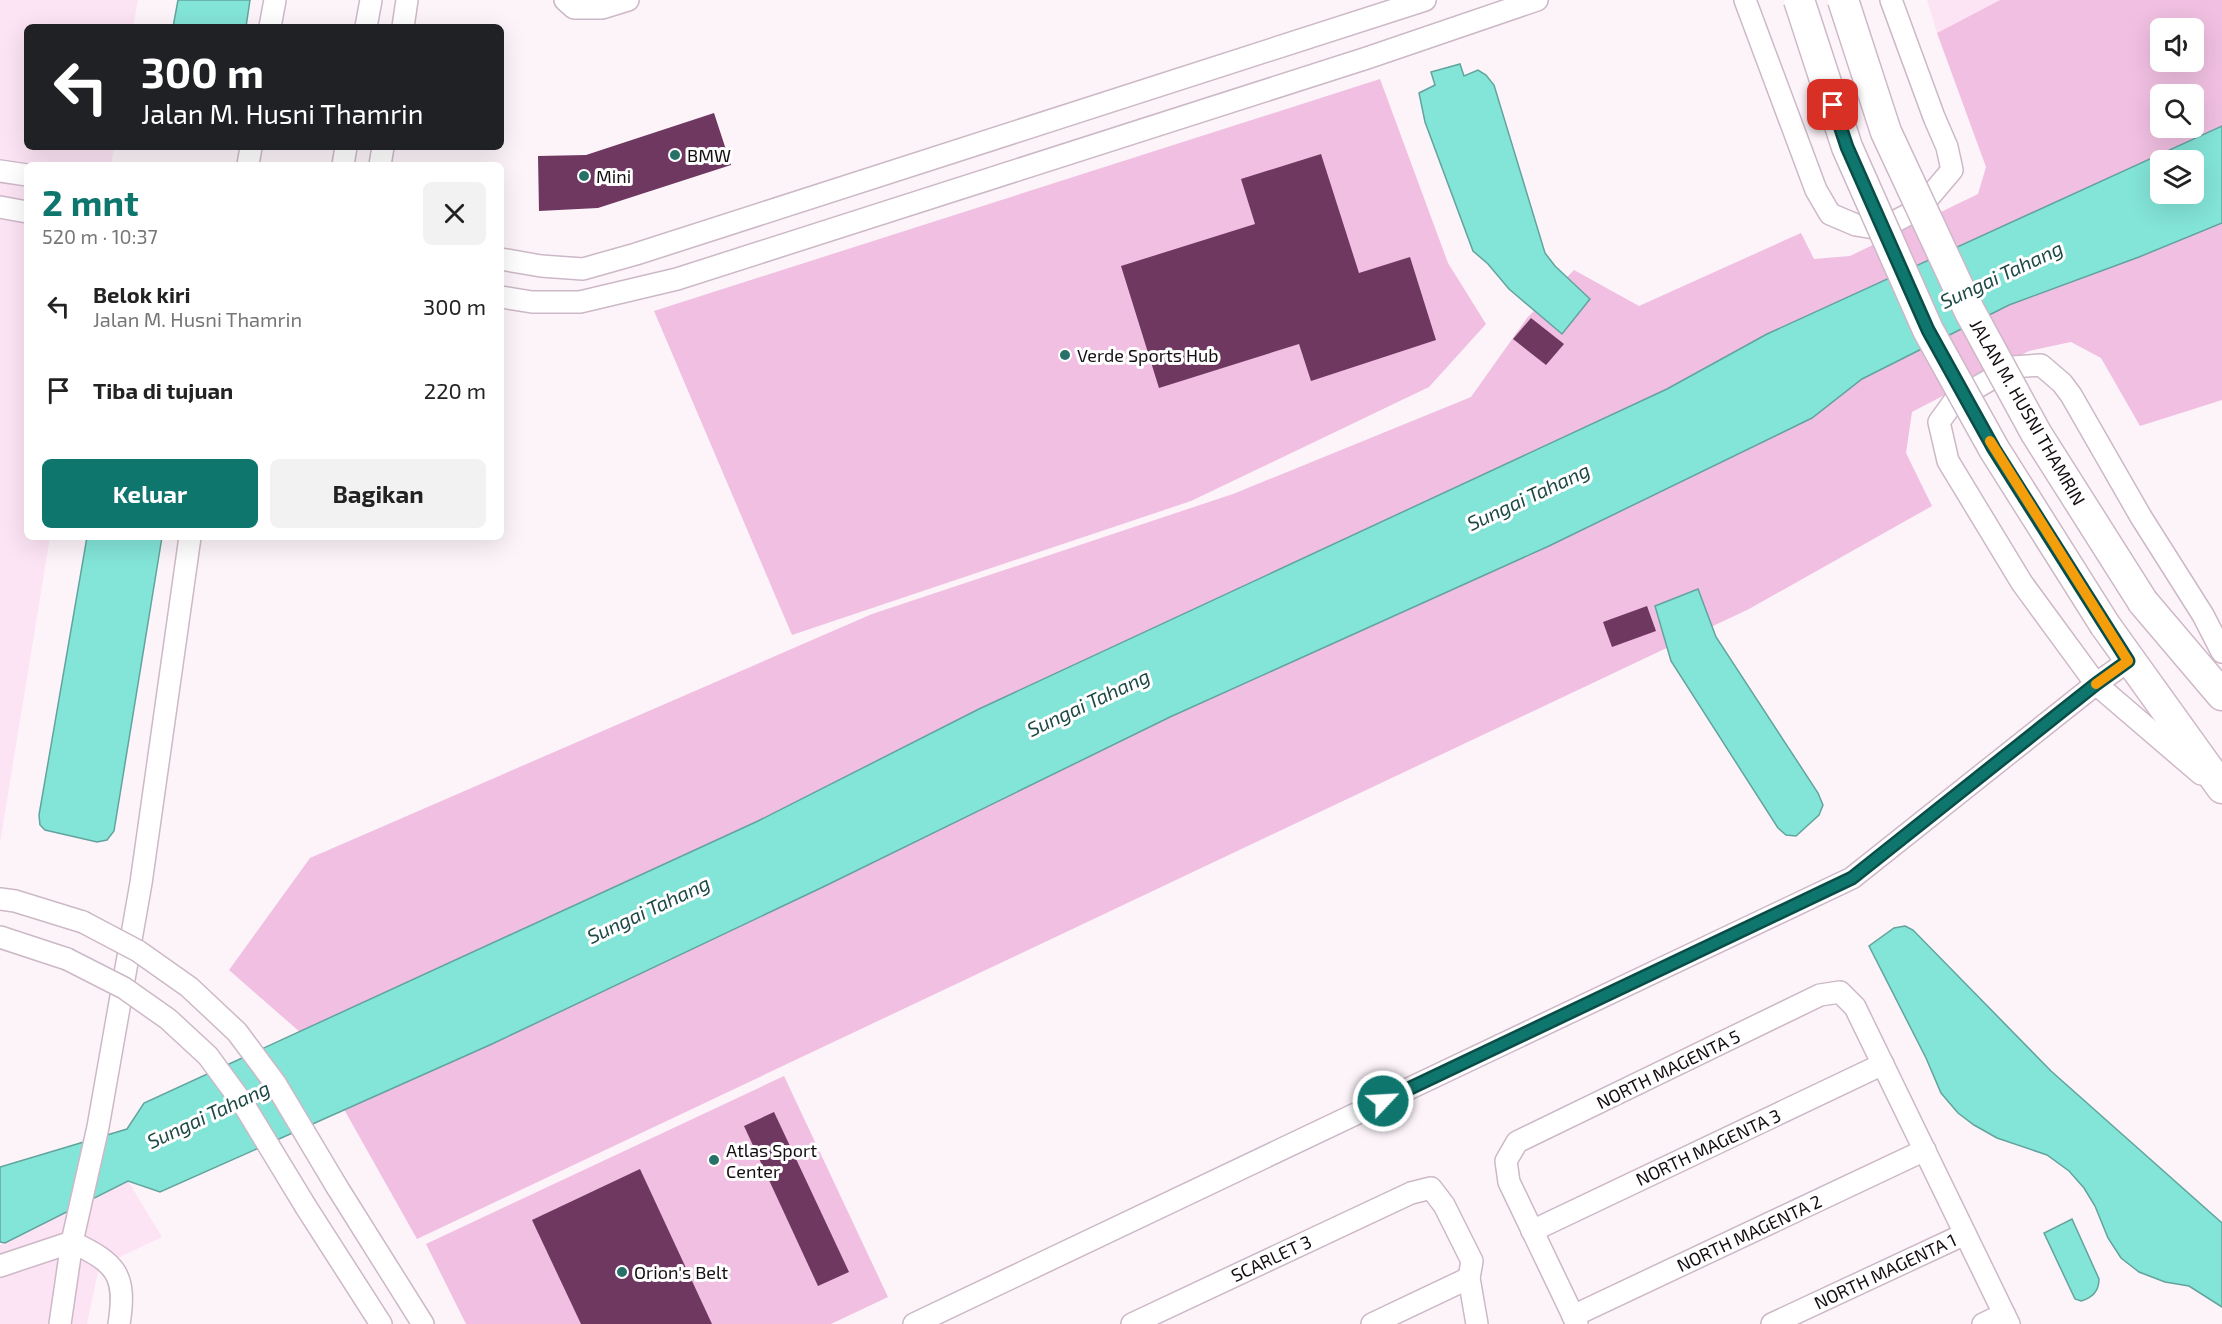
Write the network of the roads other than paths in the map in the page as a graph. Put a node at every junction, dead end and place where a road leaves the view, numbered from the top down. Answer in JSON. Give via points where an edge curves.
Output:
{"nodes":[{"id":1,"x":274,"y":0,"type":"edge"},
{"id":2,"x":371,"y":0,"type":"edge"},
{"id":3,"x":407,"y":0,"type":"edge"},
{"id":4,"x":565,"y":0,"type":"edge"},
{"id":5,"x":628,"y":0,"type":"edge"},
{"id":6,"x":1425,"y":0,"type":"edge"},
{"id":7,"x":1537,"y":0,"type":"edge"},
{"id":8,"x":1745,"y":0,"type":"edge"},
{"id":9,"x":1799,"y":0,"type":"edge"},
{"id":10,"x":1843,"y":0,"type":"edge"},
{"id":11,"x":1891,"y":0,"type":"edge"},
{"id":12,"x":270,"y":24,"type":"edge"},
{"id":13,"x":367,"y":24,"type":"edge"},
{"id":14,"x":403,"y":24,"type":"edge"},
{"id":15,"x":0,"y":171,"type":"edge"},
{"id":16,"x":24,"y":175,"type":"edge"},
{"id":17,"x":0,"y":207,"type":"edge"},
{"id":18,"x":24,"y":211,"type":"edge"},
{"id":19,"x":504,"y":260,"type":"edge"},
{"id":20,"x":504,"y":297,"type":"edge"},
{"id":21,"x":190,"y":540,"type":"edge"},
{"id":22,"x":2222,"y":652,"type":"edge"},
{"id":23,"x":2128,"y":661,"type":"junction"},
{"id":24,"x":2096,"y":684,"type":"junction"},
{"id":25,"x":2222,"y":694,"type":"edge"},
{"id":26,"x":2222,"y":790,"type":"edge"},
{"id":27,"x":0,"y":898,"type":"edge"},
{"id":28,"x":0,"y":938,"type":"edge"},
{"id":29,"x":1883,"y":1064,"type":"junction"},
{"id":30,"x":1925,"y":1150,"type":"junction"},
{"id":31,"x":1532,"y":1231,"type":"junction"},
{"id":32,"x":1965,"y":1234,"type":"junction"},
{"id":33,"x":72,"y":1242,"type":"junction"},
{"id":34,"x":0,"y":1266,"type":"edge"},
{"id":35,"x":1469,"y":1278,"type":"junction"},
{"id":36,"x":2006,"y":1319,"type":"edge"},
{"id":37,"x":1575,"y":1320,"type":"edge"},
{"id":38,"x":60,"y":1324,"type":"edge"},
{"id":39,"x":118,"y":1324,"type":"edge"},
{"id":40,"x":381,"y":1324,"type":"edge"},
{"id":41,"x":423,"y":1324,"type":"edge"},
{"id":42,"x":914,"y":1324,"type":"edge"},
{"id":43,"x":1132,"y":1324,"type":"edge"},
{"id":44,"x":1371,"y":1324,"type":"edge"},
{"id":45,"x":1477,"y":1324,"type":"edge"},
{"id":46,"x":1772,"y":1324,"type":"edge"},
{"id":47,"x":1983,"y":1324,"type":"edge"}],
"edges":[{"from":1,"to":12,"type":"street"},
{"from":2,"to":13,"type":"street"},
{"from":3,"to":14,"type":"street"},
{"from":4,"to":5,"type":"street","via":[[574,8],[602,8]]},
{"from":6,"to":19,"type":"street","via":[[583,269]]},
{"from":7,"to":20,"type":"street","via":[[677,279],[580,302]]},
{"from":8,"to":11,"type":"street","via":[[1816,190],[1830,214],[1856,225],[1880,229],[1918,209],[1952,170],[1947,147]]},
{"from":9,"to":23,"type":"main road","bridge":true,"via":[[1847,147],[1928,330],[1994,449]]},
{"from":10,"to":25,"type":"main road","name":"JALAN M. HUSNI THAMRIN","bridge":true,"via":[[1886,132],[1969,310],[2036,433],[2143,602]]},
{"from":15,"to":16,"type":"street"},
{"from":17,"to":18,"type":"street"},
{"from":21,"to":33,"type":"street","via":[[141,883],[98,1126]]},
{"from":22,"to":24,"type":"street","via":[[2062,382],[2041,365],[2012,367],[1955,400],[1939,422],[1948,461],[2022,583]]},
{"from":23,"to":24,"type":"street"},
{"from":23,"to":26,"type":"main road"},
{"from":24,"to":26,"type":"street"},
{"from":24,"to":42,"type":"street","via":[[1852,878]]},
{"from":27,"to":41,"type":"street","bridge":true,"via":[[83,922],[138,951],[189,987],[237,1032],[275,1083]]},
{"from":28,"to":40,"type":"street","bridge":true,"via":[[67,959],[124,988],[168,1019],[208,1056],[244,1105]]},
{"from":29,"to":30,"type":"street"},
{"from":29,"to":31,"type":"street","name":"NORTH MAGENTA 3"},
{"from":29,"to":31,"type":"street","name":"NORTH MAGENTA 5","via":[[1855,1007],[1840,992],[1820,995],[1517,1142],[1506,1161],[1509,1182]]},
{"from":30,"to":32,"type":"street"},
{"from":30,"to":37,"type":"street","name":"NORTH MAGENTA 2"},
{"from":31,"to":37,"type":"street"},
{"from":32,"to":36,"type":"street"},
{"from":32,"to":46,"type":"street","name":"NORTH MAGENTA 1"},
{"from":33,"to":34,"type":"street"},
{"from":33,"to":38,"type":"street"},
{"from":33,"to":39,"type":"street","via":[[100,1255],[114,1269],[123,1299]]},
{"from":35,"to":43,"type":"street","name":"SCARLET 3","via":[[1472,1261],[1444,1205],[1431,1188],[1410,1193]]},
{"from":35,"to":44,"type":"street"},
{"from":35,"to":45,"type":"street"},
{"from":36,"to":47,"type":"street"}]}
